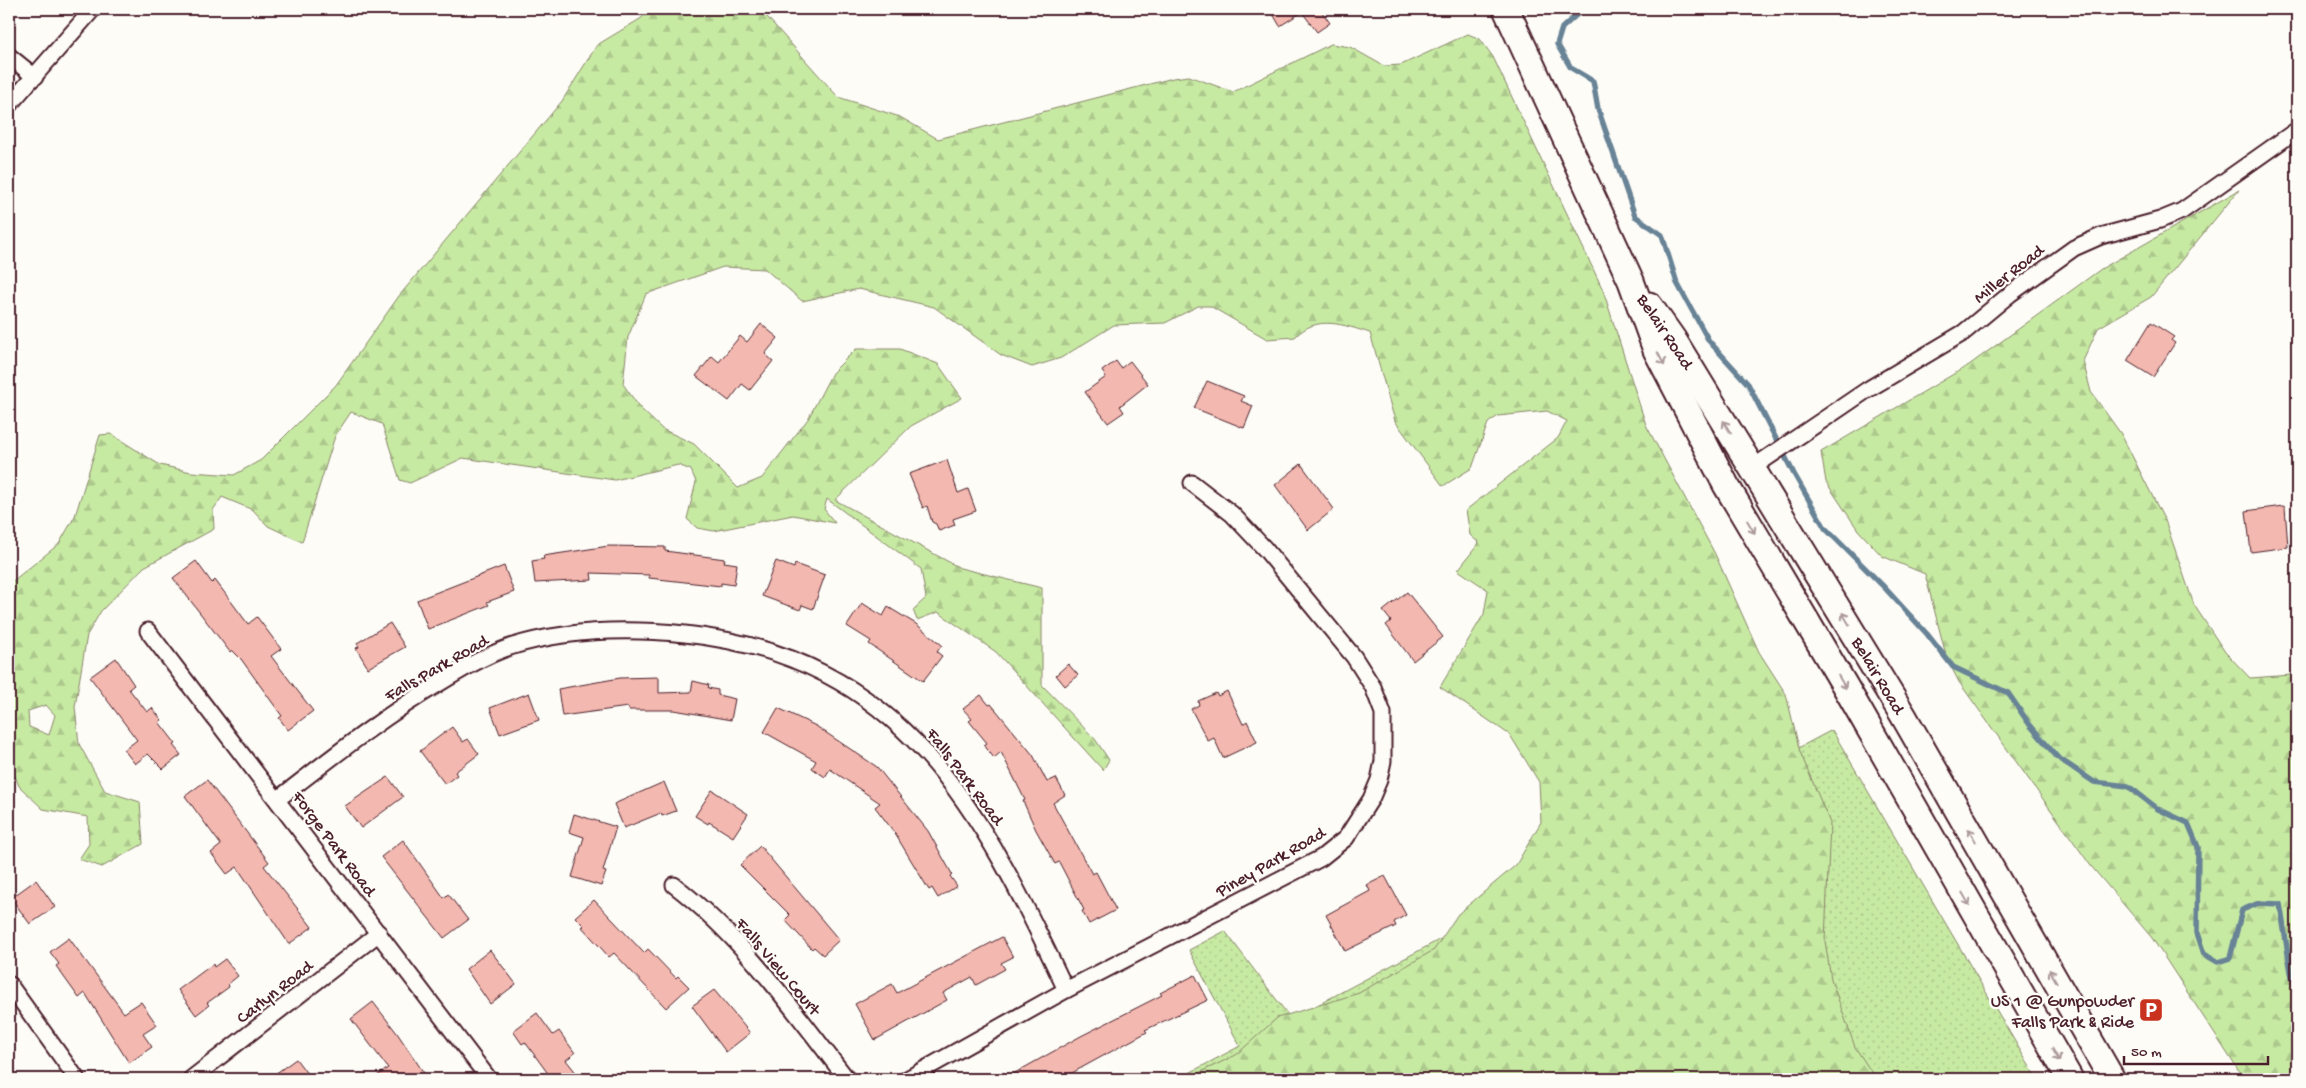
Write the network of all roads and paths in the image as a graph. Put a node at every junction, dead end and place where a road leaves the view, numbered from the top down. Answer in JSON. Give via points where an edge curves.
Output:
{"nodes":[{"id":1,"x":93,"y":9,"type":"edge"},
{"id":2,"x":1506,"y":9,"type":"edge"},
{"id":3,"x":9,"y":56,"type":"edge"},
{"id":4,"x":34,"y":77,"type":"junction"},
{"id":5,"x":9,"y":105,"type":"edge"},
{"id":6,"x":2297,"y":130,"type":"edge"},
{"id":7,"x":1632,"y":281,"type":"junction"},
{"id":8,"x":1752,"y":468,"type":"junction"},
{"id":9,"x":1192,"y":483,"type":"dead end"},
{"id":10,"x":1726,"y":485,"type":"junction"},
{"id":11,"x":148,"y":631,"type":"dead end"},
{"id":12,"x":278,"y":800,"type":"junction"},
{"id":13,"x":674,"y":885,"type":"dead end"},
{"id":14,"x":379,"y":933,"type":"junction"},
{"id":15,"x":9,"y":984,"type":"edge"},
{"id":16,"x":1066,"y":990,"type":"junction"},
{"id":17,"x":77,"y":1079,"type":"edge"},
{"id":18,"x":191,"y":1079,"type":"edge"},
{"id":19,"x":489,"y":1079,"type":"edge"},
{"id":20,"x":847,"y":1079,"type":"edge"},
{"id":21,"x":907,"y":1079,"type":"edge"},
{"id":22,"x":2070,"y":1079,"type":"edge"},
{"id":23,"x":2112,"y":1079,"type":"edge"}],
"edges":[{"from":1,"to":4,"type":"street"},
{"from":2,"to":7,"type":"highway","name":"Belair Road"},
{"from":3,"to":4,"type":"street"},
{"from":4,"to":5,"type":"street"},
{"from":6,"to":8,"type":"street","name":"Miller Road","via":[[2182,211],[2101,236],[2074,248],[2024,283],[1963,333],[1867,390]]},
{"from":8,"to":7,"type":"highway","name":"Belair Road","one_way":true,"via":[[1673,339]]},
{"from":7,"to":10,"type":"highway","name":"Belair Road","one_way":true,"via":[[1656,350]]},
{"from":8,"to":10,"type":"highway"},
{"from":23,"to":8,"type":"highway","name":"Belair Road","one_way":true,"via":[[1903,715]]},
{"from":9,"to":16,"type":"street","name":"Piney Park Road","via":[[1232,514],[1265,549],[1354,657],[1373,687],[1383,712],[1383,761],[1379,780],[1346,838],[1321,858]]},
{"from":10,"to":22,"type":"highway","name":"Belair Road","one_way":true},
{"from":11,"to":12,"type":"street","name":"Forge Park Road"},
{"from":12,"to":14,"type":"street","name":"Forge Park Road"},
{"from":12,"to":16,"type":"street","name":"Falls Park Road","via":[[403,705],[472,664],[509,648],[549,637],[594,631],[646,630],[742,644],[782,655],[848,687],[913,736],[942,770],[989,837]]},
{"from":13,"to":20,"type":"street","name":"Falls View Court","via":[[698,903],[754,962]]},
{"from":14,"to":18,"type":"street","name":"Carlyn Road"},
{"from":14,"to":19,"type":"street","name":"Forge Park Road"},
{"from":15,"to":17,"type":"street"},
{"from":16,"to":21,"type":"street","name":"Piney Park Road"}]}
